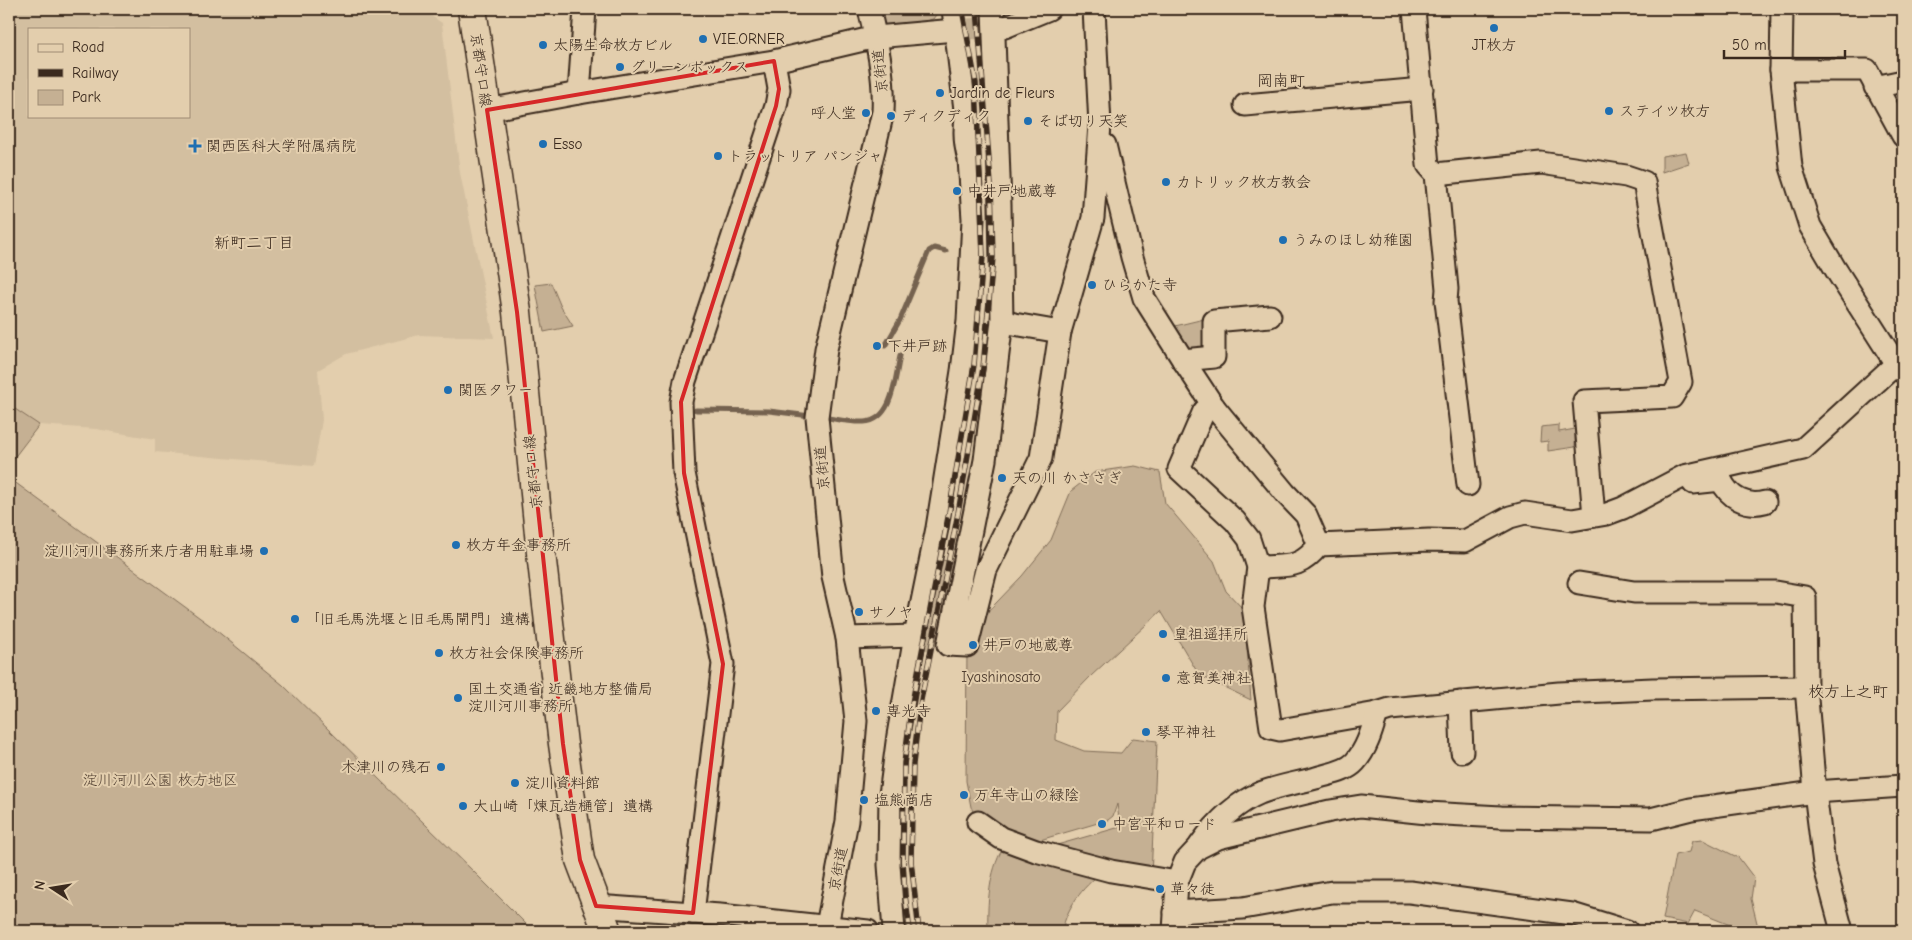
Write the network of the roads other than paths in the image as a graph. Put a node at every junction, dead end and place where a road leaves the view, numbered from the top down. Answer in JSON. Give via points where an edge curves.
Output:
{"nodes":[{"id":1,"x":472,"y":9,"type":"edge"},
{"id":2,"x":585,"y":9,"type":"edge"},
{"id":3,"x":869,"y":9,"type":"edge"},
{"id":4,"x":953,"y":9,"type":"edge"},
{"id":5,"x":1049,"y":9,"type":"edge"},
{"id":6,"x":1094,"y":9,"type":"edge"},
{"id":7,"x":1414,"y":9,"type":"edge"},
{"id":8,"x":1782,"y":9,"type":"edge"},
{"id":9,"x":994,"y":18,"type":"edge"},
{"id":10,"x":955,"y":30,"type":"junction"},
{"id":11,"x":876,"y":37,"type":"junction"},
{"id":12,"x":774,"y":61,"type":"junction"},
{"id":13,"x":1781,"y":70,"type":"junction"},
{"id":14,"x":1903,"y":81,"type":"edge"},
{"id":15,"x":1875,"y":87,"type":"junction"},
{"id":16,"x":1422,"y":89,"type":"junction"},
{"id":17,"x":579,"y":93,"type":"junction"},
{"id":18,"x":1245,"y":105,"type":"dead end"},
{"id":19,"x":486,"y":110,"type":"junction"},
{"id":20,"x":1100,"y":125,"type":"junction"},
{"id":21,"x":1903,"y":135,"type":"edge"},
{"id":22,"x":1436,"y":174,"type":"junction"},
{"id":23,"x":1270,"y":316,"type":"dead end"},
{"id":24,"x":1002,"y":321,"type":"junction"},
{"id":25,"x":1060,"y":332,"type":"junction"},
{"id":26,"x":1183,"y":360,"type":"junction"},
{"id":27,"x":1900,"y":368,"type":"edge"},
{"id":28,"x":1214,"y":407,"type":"junction"},
{"id":29,"x":1684,"y":476,"type":"junction"},
{"id":30,"x":1468,"y":485,"type":"dead end"},
{"id":31,"x":1765,"y":502,"type":"dead end"},
{"id":32,"x":1594,"y":516,"type":"junction"},
{"id":33,"x":1319,"y":545,"type":"junction"},
{"id":34,"x":1258,"y":567,"type":"junction"},
{"id":35,"x":1579,"y":584,"type":"dead end"},
{"id":36,"x":915,"y":636,"type":"junction"},
{"id":37,"x":847,"y":638,"type":"junction"},
{"id":38,"x":1806,"y":687,"type":"junction"},
{"id":39,"x":1460,"y":702,"type":"junction"},
{"id":40,"x":1377,"y":713,"type":"junction"},
{"id":41,"x":1462,"y":752,"type":"dead end"},
{"id":42,"x":1903,"y":786,"type":"edge"},
{"id":43,"x":1815,"y":792,"type":"junction"},
{"id":44,"x":978,"y":822,"type":"dead end"},
{"id":45,"x":1198,"y":848,"type":"junction"},
{"id":46,"x":1177,"y":882,"type":"junction"},
{"id":47,"x":596,"y":906,"type":"junction"},
{"id":48,"x":693,"y":913,"type":"junction"},
{"id":49,"x":1174,"y":922,"type":"edge"},
{"id":50,"x":826,"y":929,"type":"edge"},
{"id":51,"x":607,"y":931,"type":"edge"},
{"id":52,"x":868,"y":931,"type":"edge"},
{"id":53,"x":894,"y":931,"type":"edge"},
{"id":54,"x":1627,"y":931,"type":"edge"},
{"id":55,"x":1842,"y":931,"type":"edge"}],
"edges":[{"from":1,"to":19,"type":"main road","name":"京都守口線"},
{"from":2,"to":17,"type":"street"},
{"from":3,"to":11,"type":"street","name":"京街道"},
{"from":4,"to":10,"type":"street"},
{"from":5,"to":9,"type":"street","via":[[1005,27]]},
{"from":6,"to":20,"type":"street"},
{"from":7,"to":16,"type":"street"},
{"from":8,"to":13,"type":"street"},
{"from":9,"to":24,"type":"street"},
{"from":10,"to":11,"type":"street"},
{"from":10,"to":36,"type":"street","via":[[966,118],[966,151],[970,159],[973,219],[968,321],[937,528]]},
{"from":11,"to":12,"type":"street"},
{"from":11,"to":37,"type":"street","name":"京街道","via":[[884,99],[826,349],[818,417],[833,577]]},
{"from":12,"to":17,"type":"street"},
{"from":12,"to":48,"type":"street","via":[[779,89],[776,106],[685,381],[681,402],[684,473],[723,664]]},
{"from":13,"to":15,"type":"street","via":[[1867,70]]},
{"from":13,"to":27,"type":"street","via":[[1792,166],[1810,226]]},
{"from":14,"to":15,"type":"street"},
{"from":15,"to":21,"type":"street"},
{"from":16,"to":18,"type":"street"},
{"from":16,"to":22,"type":"street","via":[[1428,165]]},
{"from":17,"to":19,"type":"street"},
{"from":19,"to":47,"type":"main road","name":"京都守口線","via":[[517,312],[563,744],[580,860]]},
{"from":20,"to":25,"type":"street","via":[[1093,218]]},
{"from":20,"to":26,"type":"street","via":[[1144,298]]},
{"from":22,"to":30,"type":"street","via":[[1446,301]]},
{"from":22,"to":32,"type":"street","via":[[1540,163],[1626,176],[1644,182],[1681,382],[1672,397],[1584,401]]},
{"from":23,"to":26,"type":"street","via":[[1214,321],[1214,357]]},
{"from":24,"to":25,"type":"street"},
{"from":24,"to":25,"type":"street","via":[[985,460],[948,645],[967,646],[986,570],[1041,458]]},
{"from":26,"to":28,"type":"street"},
{"from":27,"to":29,"type":"street","via":[[1803,449]]},
{"from":28,"to":33,"type":"street","via":[[1306,515]]},
{"from":28,"to":34,"type":"street","via":[[1204,411],[1179,469],[1235,521],[1249,539]]},
{"from":29,"to":31,"type":"street","via":[[1691,483],[1721,480],[1729,493],[1743,502]]},
{"from":29,"to":32,"type":"street","via":[[1623,508]]},
{"from":32,"to":33,"type":"street","via":[[1572,520],[1524,513],[1465,541]]},
{"from":33,"to":34,"type":"street","via":[[1309,557],[1297,564]]},
{"from":34,"to":40,"type":"street","via":[[1253,607],[1271,728],[1280,730]]},
{"from":35,"to":38,"type":"street","via":[[1634,592],[1776,592],[1805,597]]},
{"from":36,"to":37,"type":"street"},
{"from":36,"to":53,"type":"street","via":[[890,795],[889,865]]},
{"from":37,"to":50,"type":"street","name":"京街道","via":[[856,722],[847,821]]},
{"from":38,"to":39,"type":"street","via":[[1654,689]]},
{"from":38,"to":43,"type":"street"},
{"from":39,"to":40,"type":"street"},
{"from":39,"to":41,"type":"street"},
{"from":40,"to":45,"type":"street","via":[[1367,744],[1355,762],[1335,772],[1244,801],[1207,835]]},
{"from":42,"to":43,"type":"street"},
{"from":43,"to":45,"type":"street","via":[[1691,809],[1651,818],[1501,817],[1361,806],[1228,836]]},
{"from":43,"to":55,"type":"street","via":[[1824,864]]},
{"from":44,"to":46,"type":"street","via":[[1001,838],[1036,851],[1111,871]]},
{"from":45,"to":46,"type":"street","via":[[1184,862]]},
{"from":46,"to":49,"type":"street"},
{"from":47,"to":48,"type":"street"},
{"from":47,"to":51,"type":"main road","name":"京都守口線"},
{"from":48,"to":50,"type":"street"},
{"from":49,"to":54,"type":"street","via":[[1332,892],[1410,892],[1572,914]]},
{"from":50,"to":52,"type":"street"}]}
